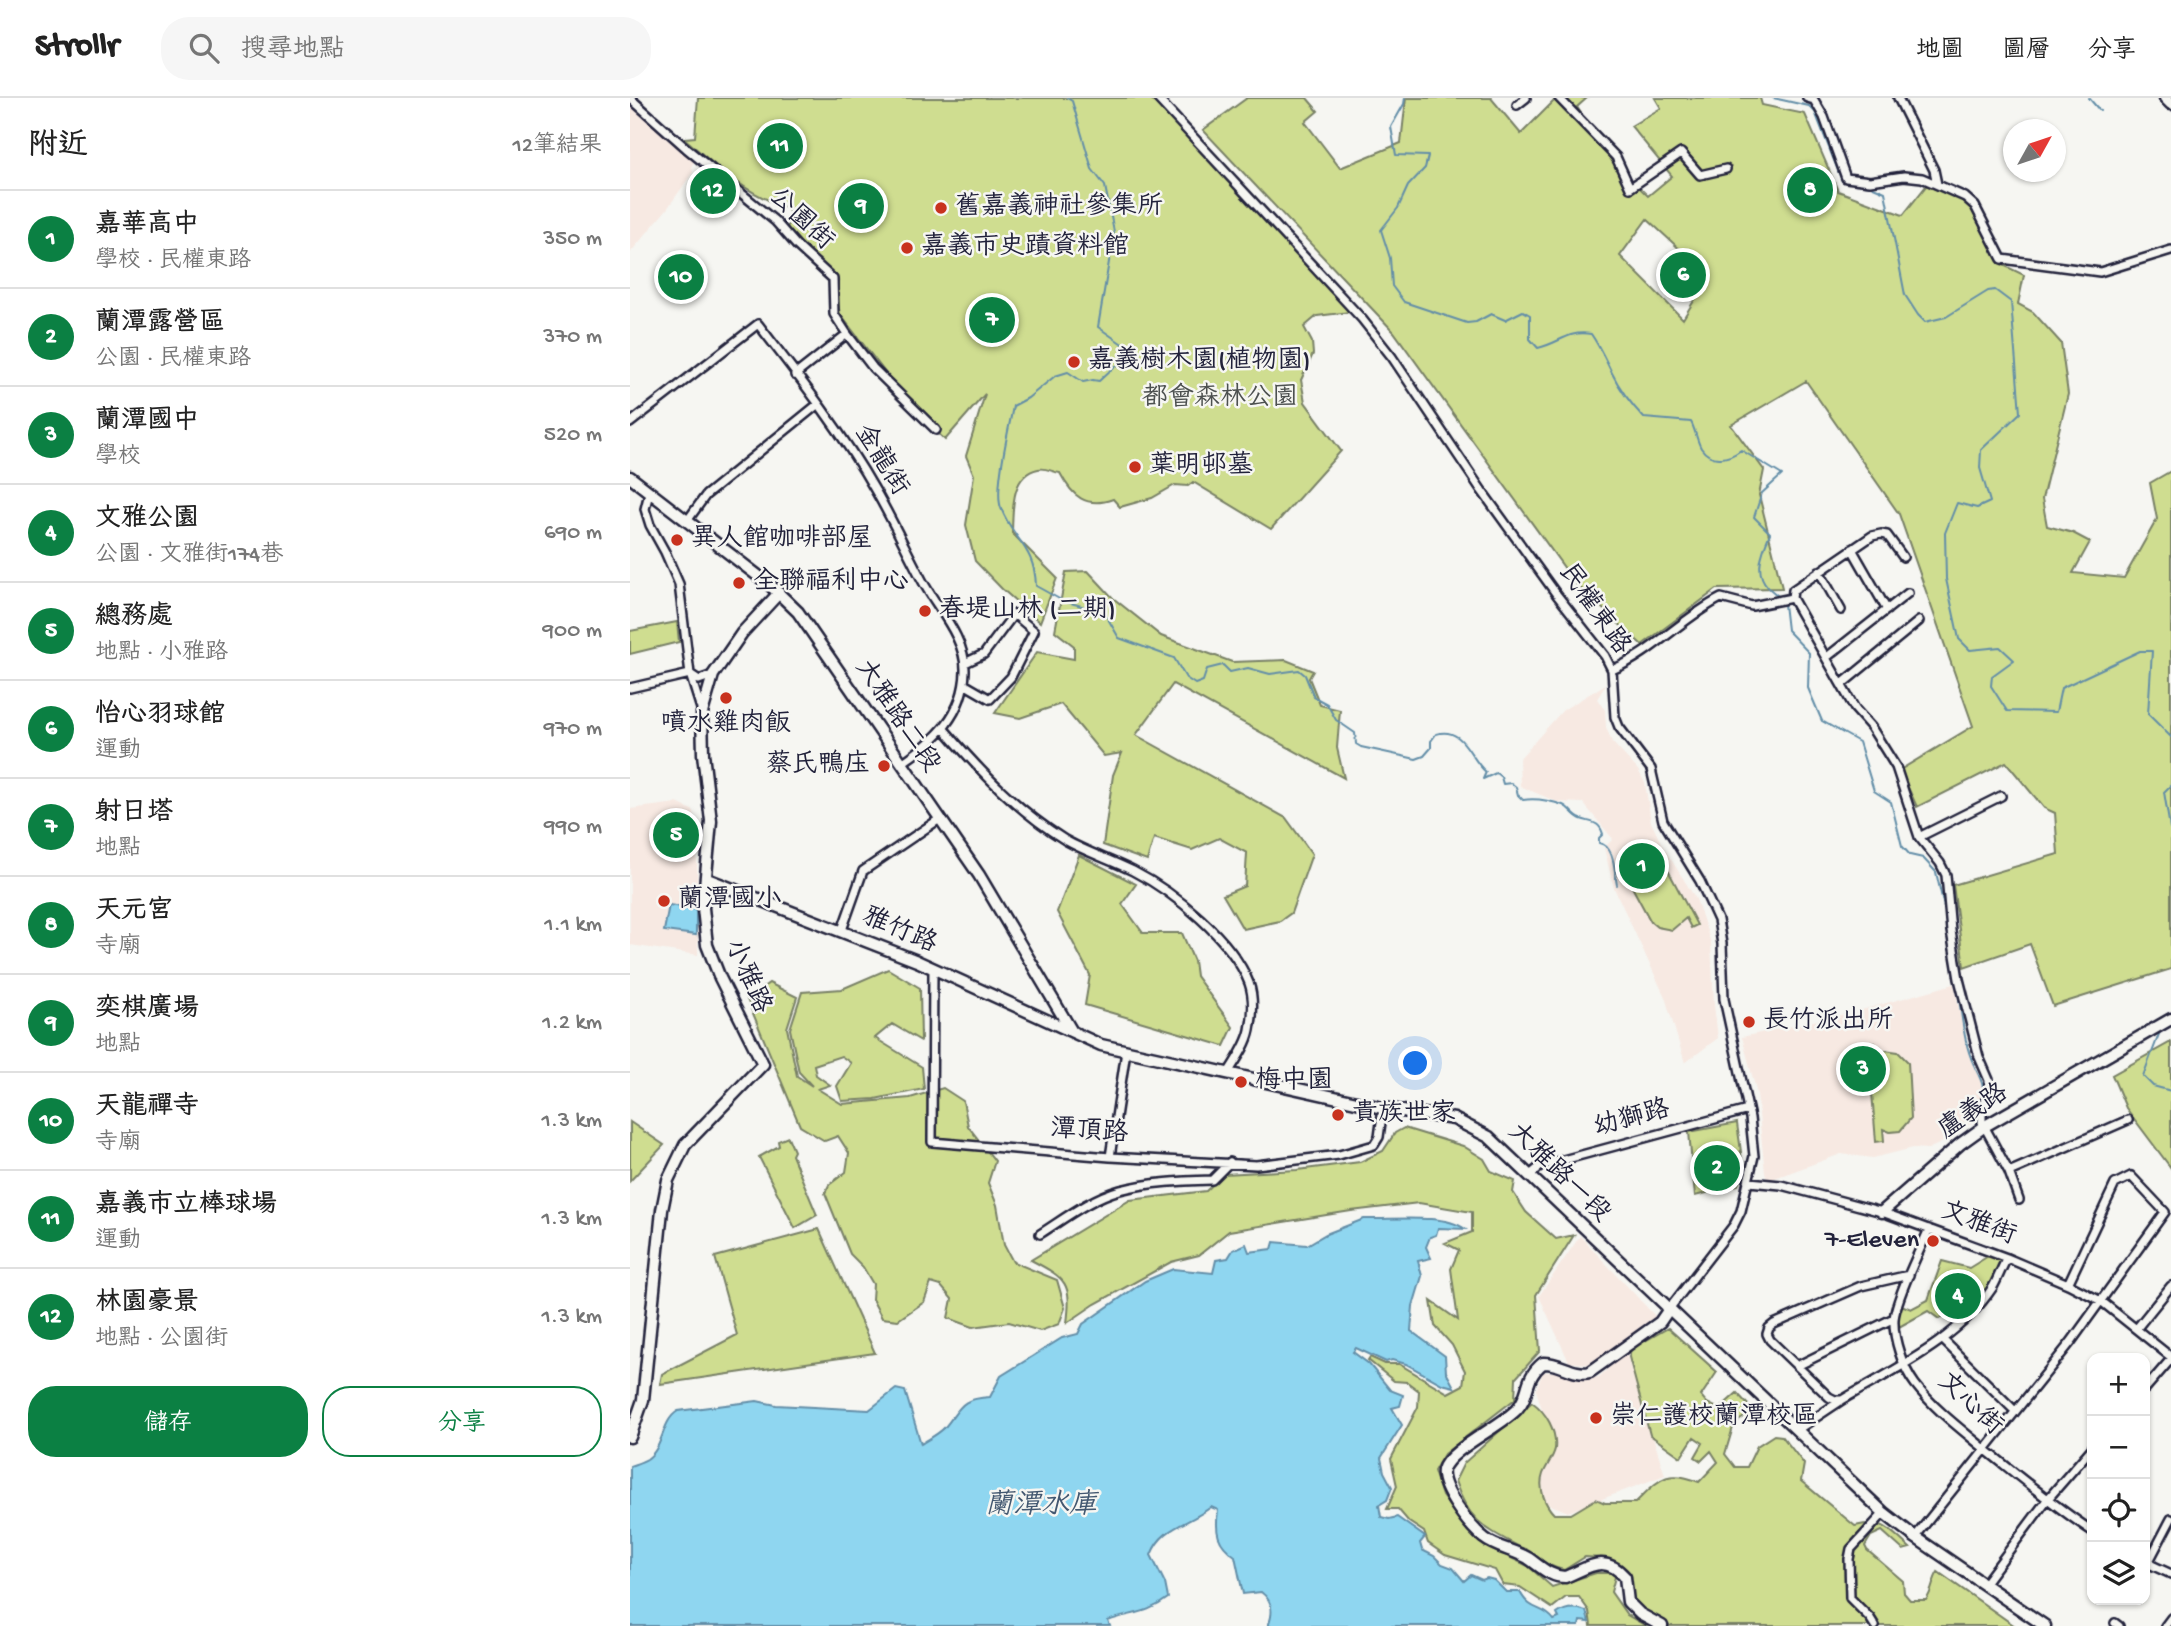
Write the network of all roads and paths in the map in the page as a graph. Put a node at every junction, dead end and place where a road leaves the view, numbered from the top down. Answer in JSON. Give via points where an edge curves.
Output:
{"nodes":[{"id":1,"x":630,"y":98,"type":"edge"},
{"id":2,"x":1157,"y":98,"type":"edge"},
{"id":3,"x":1526,"y":98,"type":"edge"},
{"id":4,"x":1559,"y":98,"type":"edge"},
{"id":5,"x":1807,"y":98,"type":"edge"},
{"id":6,"x":1898,"y":98,"type":"edge"},
{"id":7,"x":2165,"y":98,"type":"edge"},
{"id":8,"x":2171,"y":104,"type":"edge"},
{"id":9,"x":1517,"y":105,"type":"dead end"},
{"id":10,"x":1726,"y":169,"type":"dead end"},
{"id":11,"x":1937,"y":184,"type":"junction"},
{"id":12,"x":2171,"y":250,"type":"edge"},
{"id":13,"x":847,"y":334,"type":"junction"},
{"id":14,"x":795,"y":375,"type":"junction"},
{"id":15,"x":817,"y":405,"type":"junction"},
{"id":16,"x":630,"y":423,"type":"edge"},
{"id":17,"x":936,"y":430,"type":"dead end"},
{"id":18,"x":630,"y":477,"type":"edge"},
{"id":19,"x":649,"y":493,"type":"junction"},
{"id":20,"x":687,"y":521,"type":"junction"},
{"id":21,"x":1852,"y":549,"type":"junction"},
{"id":22,"x":1903,"y":557,"type":"dead end"},
{"id":23,"x":1819,"y":571,"type":"junction"},
{"id":24,"x":779,"y":593,"type":"junction"},
{"id":25,"x":1908,"y":593,"type":"dead end"},
{"id":26,"x":1792,"y":598,"type":"junction"},
{"id":27,"x":1841,"y":610,"type":"dead end"},
{"id":28,"x":1887,"y":610,"type":"junction"},
{"id":29,"x":1919,"y":621,"type":"dead end"},
{"id":30,"x":1827,"y":657,"type":"junction"},
{"id":31,"x":965,"y":663,"type":"junction"},
{"id":32,"x":1612,"y":670,"type":"junction"},
{"id":33,"x":690,"y":674,"type":"junction"},
{"id":34,"x":713,"y":675,"type":"junction"},
{"id":35,"x":964,"y":684,"type":"junction"},
{"id":36,"x":1842,"y":684,"type":"junction"},
{"id":37,"x":630,"y":688,"type":"edge"},
{"id":38,"x":702,"y":713,"type":"junction"},
{"id":39,"x":944,"y":729,"type":"junction"},
{"id":40,"x":902,"y":763,"type":"junction"},
{"id":41,"x":2001,"y":796,"type":"dead end"},
{"id":42,"x":941,"y":818,"type":"junction"},
{"id":43,"x":1919,"y":837,"type":"junction"},
{"id":44,"x":707,"y":879,"type":"junction"},
{"id":45,"x":842,"y":930,"type":"junction"},
{"id":46,"x":933,"y":969,"type":"junction"},
{"id":47,"x":2171,"y":1019,"type":"edge"},
{"id":48,"x":1071,"y":1030,"type":"junction"},
{"id":49,"x":1126,"y":1051,"type":"junction"},
{"id":50,"x":1228,"y":1073,"type":"junction"},
{"id":51,"x":1383,"y":1108,"type":"junction"},
{"id":52,"x":1748,"y":1110,"type":"junction"},
{"id":53,"x":2128,"y":1120,"type":"dead end"},
{"id":54,"x":1985,"y":1126,"type":"junction"},
{"id":55,"x":1110,"y":1157,"type":"junction"},
{"id":56,"x":1230,"y":1162,"type":"junction"},
{"id":57,"x":2009,"y":1172,"type":"junction"},
{"id":58,"x":1530,"y":1175,"type":"junction"},
{"id":59,"x":1749,"y":1182,"type":"junction"},
{"id":60,"x":2019,"y":1200,"type":"dead end"},
{"id":61,"x":1882,"y":1212,"type":"junction"},
{"id":62,"x":2168,"y":1215,"type":"edge"},
{"id":63,"x":1929,"y":1229,"type":"junction"},
{"id":64,"x":1040,"y":1234,"type":"dead end"},
{"id":65,"x":2007,"y":1258,"type":"junction"},
{"id":66,"x":1909,"y":1275,"type":"junction"},
{"id":67,"x":2068,"y":1284,"type":"junction"},
{"id":68,"x":2171,"y":1286,"type":"edge"},
{"id":69,"x":2101,"y":1301,"type":"junction"},
{"id":70,"x":1669,"y":1309,"type":"junction"},
{"id":71,"x":1894,"y":1318,"type":"junction"},
{"id":72,"x":2137,"y":1328,"type":"junction"},
{"id":73,"x":1943,"y":1340,"type":"junction"},
{"id":74,"x":2171,"y":1358,"type":"edge"},
{"id":75,"x":1905,"y":1364,"type":"junction"},
{"id":76,"x":1797,"y":1366,"type":"junction"},
{"id":77,"x":2150,"y":1383,"type":"edge"},
{"id":78,"x":1842,"y":1400,"type":"junction"},
{"id":79,"x":2015,"y":1411,"type":"junction"},
{"id":80,"x":1797,"y":1430,"type":"junction"},
{"id":81,"x":630,"y":1437,"type":"edge"},
{"id":82,"x":1984,"y":1448,"type":"junction"},
{"id":83,"x":2087,"y":1454,"type":"edge"},
{"id":84,"x":2046,"y":1500,"type":"junction"},
{"id":85,"x":1884,"y":1513,"type":"junction"},
{"id":86,"x":2171,"y":1519,"type":"edge"},
{"id":87,"x":2087,"y":1528,"type":"edge"},
{"id":88,"x":1915,"y":1537,"type":"junction"},
{"id":89,"x":2150,"y":1556,"type":"edge"},
{"id":90,"x":2150,"y":1565,"type":"edge"},
{"id":91,"x":2171,"y":1574,"type":"edge"},
{"id":92,"x":1984,"y":1584,"type":"junction"},
{"id":93,"x":2171,"y":1618,"type":"edge"},
{"id":94,"x":1662,"y":1626,"type":"edge"},
{"id":95,"x":1875,"y":1626,"type":"edge"},
{"id":96,"x":2045,"y":1626,"type":"edge"},
{"id":97,"x":2165,"y":1626,"type":"edge"}],
"edges":[{"from":1,"to":13,"type":"street","name":"公園街","via":[[775,221],[833,279],[834,314]]},
{"from":2,"to":32,"type":"street","name":"民權東路","via":[[1377,338]]},
{"from":3,"to":9,"type":"street"},
{"from":4,"to":10,"type":"street","via":[[1616,157],[1630,188],[1681,153],[1700,175]]},
{"from":5,"to":11,"type":"street","via":[[1814,100],[1824,117],[1846,178],[1870,181],[1903,176]]},
{"from":6,"to":11,"type":"street"},
{"from":7,"to":8,"type":"street"},
{"from":11,"to":12,"type":"street","via":[[1975,206],[2003,259],[2100,272]]},
{"from":13,"to":14,"type":"street"},
{"from":13,"to":17,"type":"street","name":"公園街","via":[[873,368]]},
{"from":14,"to":15,"type":"street","name":"金龍街"},
{"from":14,"to":16,"type":"street","name":"金龍街","via":[[758,324]]},
{"from":15,"to":20,"type":"street","via":[[706,495]]},
{"from":15,"to":31,"type":"street","name":"金龍街","via":[[874,487]]},
{"from":18,"to":19,"type":"street","name":"大雅路二段"},
{"from":19,"to":20,"type":"street","name":"大雅路二段"},
{"from":19,"to":33,"type":"street","via":[[645,509],[650,525],[679,584]]},
{"from":20,"to":24,"type":"street","name":"大雅路二段"},
{"from":21,"to":22,"type":"street","via":[[1881,534],[1893,541]]},
{"from":21,"to":23,"type":"street"},
{"from":21,"to":28,"type":"street"},
{"from":23,"to":26,"type":"street","via":[[1793,590]]},
{"from":23,"to":27,"type":"street"},
{"from":24,"to":34,"type":"street","name":"小雅路","via":[[742,633]]},
{"from":24,"to":40,"type":"street","name":"大雅路二段","via":[[822,645]]},
{"from":25,"to":28,"type":"street"},
{"from":26,"to":30,"type":"street"},
{"from":26,"to":32,"type":"street","via":[[1752,606],[1721,598],[1634,660]]},
{"from":28,"to":30,"type":"street"},
{"from":29,"to":36,"type":"street"},
{"from":30,"to":36,"type":"street"},
{"from":31,"to":35,"type":"street","name":"金龍街"},
{"from":31,"to":35,"type":"street","via":[[984,654],[1014,614],[1034,631],[1011,677],[990,699]]},
{"from":32,"to":52,"type":"street","name":"民權東路","via":[[1619,727],[1651,769],[1662,821],[1700,881],[1718,920],[1724,999]]},
{"from":33,"to":34,"type":"street","via":[[699,680]]},
{"from":33,"to":37,"type":"street"},
{"from":33,"to":38,"type":"street"},
{"from":34,"to":38,"type":"street","name":"小雅路"},
{"from":35,"to":39,"type":"street","name":"金龍街","via":[[956,713]]},
{"from":36,"to":43,"type":"street","via":[[1896,767]]},
{"from":38,"to":44,"type":"street","name":"小雅路","via":[[711,821]]},
{"from":39,"to":40,"type":"street","name":"金龍街"},
{"from":39,"to":50,"type":"street","via":[[991,783],[1034,817],[1065,840],[1179,899],[1227,947],[1250,985],[1253,1012],[1250,1034]]},
{"from":40,"to":42,"type":"street","name":"大雅路二段"},
{"from":41,"to":43,"type":"street"},
{"from":42,"to":45,"type":"street","via":[[863,871]]},
{"from":42,"to":48,"type":"street","name":"大雅路二段"},
{"from":43,"to":54,"type":"street","via":[[1946,874],[1959,979],[1989,1080],[1982,1109]]},
{"from":44,"to":45,"type":"street","name":"雅竹路"},
{"from":44,"to":81,"type":"street","name":"小雅路","via":[[703,908],[707,945],[763,1064],[685,1145],[668,1180],[643,1400]]},
{"from":45,"to":46,"type":"street","name":"雅竹路"},
{"from":46,"to":48,"type":"street","name":"雅竹路"},
{"from":46,"to":55,"type":"street","name":"潭頂路","via":[[932,1142]]},
{"from":47,"to":54,"type":"street","name":"盧義路"},
{"from":48,"to":49,"type":"street","name":"大雅路一段"},
{"from":49,"to":50,"type":"street","name":"大雅路一段"},
{"from":49,"to":55,"type":"street"},
{"from":50,"to":51,"type":"street","name":"大雅路一段"},
{"from":51,"to":56,"type":"street","name":"潭頂路","via":[[1379,1137],[1364,1149],[1286,1163]]},
{"from":51,"to":58,"type":"street","name":"大雅路一段","via":[[1454,1119],[1489,1137]]},
{"from":52,"to":58,"type":"street","name":"幼獅路","via":[[1541,1166]]},
{"from":52,"to":59,"type":"street","name":"民權東路","via":[[1754,1156]]},
{"from":53,"to":57,"type":"street"},
{"from":54,"to":57,"type":"street"},
{"from":54,"to":61,"type":"street","name":"盧義路"},
{"from":55,"to":56,"type":"street","name":"潭頂路"},
{"from":56,"to":64,"type":"street","via":[[1212,1180],[1160,1182],[1119,1190]]},
{"from":57,"to":60,"type":"street"},
{"from":58,"to":70,"type":"street","name":"大雅路一段"},
{"from":59,"to":61,"type":"street","name":"文雅街","via":[[1781,1185]]},
{"from":59,"to":70,"type":"street","name":"民權東路","via":[[1734,1224]]},
{"from":61,"to":63,"type":"street","name":"文雅街"},
{"from":62,"to":67,"type":"street","via":[[2131,1177],[2116,1184]]},
{"from":62,"to":69,"type":"street"},
{"from":63,"to":65,"type":"street","name":"文雅街"},
{"from":63,"to":66,"type":"street"},
{"from":65,"to":67,"type":"street","name":"文雅街"},
{"from":65,"to":73,"type":"street","via":[[1973,1312]]},
{"from":66,"to":71,"type":"street"},
{"from":66,"to":76,"type":"street","via":[[1861,1286],[1769,1328],[1770,1340]]},
{"from":67,"to":69,"type":"street","name":"文雅街"},
{"from":68,"to":72,"type":"street"},
{"from":69,"to":72,"type":"street","name":"文雅街"},
{"from":69,"to":79,"type":"street"},
{"from":70,"to":80,"type":"street","name":"大雅路一段"},
{"from":70,"to":94,"type":"street","via":[[1660,1322],[1590,1372],[1543,1363],[1530,1376],[1518,1408],[1451,1457],[1443,1476],[1452,1500],[1483,1538],[1553,1576],[1565,1577],[1597,1563],[1615,1568],[1625,1577],[1633,1609]]},
{"from":71,"to":75,"type":"street","name":"文心街"},
{"from":71,"to":76,"type":"street"},
{"from":72,"to":74,"type":"street","name":"文雅街"},
{"from":73,"to":75,"type":"street"},
{"from":73,"to":79,"type":"street"},
{"from":74,"to":77,"type":"street","name":"文雅街"},
{"from":75,"to":78,"type":"street"},
{"from":75,"to":82,"type":"street","name":"文心街","via":[[1926,1397]]},
{"from":76,"to":78,"type":"street","via":[[1829,1396]]},
{"from":78,"to":80,"type":"street"},
{"from":79,"to":82,"type":"street"},
{"from":80,"to":85,"type":"street","name":"大雅路一段"},
{"from":82,"to":84,"type":"street","name":"文心街"},
{"from":82,"to":88,"type":"street"},
{"from":83,"to":84,"type":"street"},
{"from":84,"to":87,"type":"street","name":"文心街"},
{"from":84,"to":92,"type":"street"},
{"from":85,"to":88,"type":"street","name":"大雅路一段"},
{"from":85,"to":95,"type":"street","via":[[1851,1549],[1849,1559],[1850,1598]]},
{"from":86,"to":89,"type":"street"},
{"from":88,"to":92,"type":"street","name":"大雅路一段"},
{"from":90,"to":91,"type":"street"},
{"from":92,"to":96,"type":"street","name":"大雅路一段"},
{"from":93,"to":97,"type":"street"}]}
